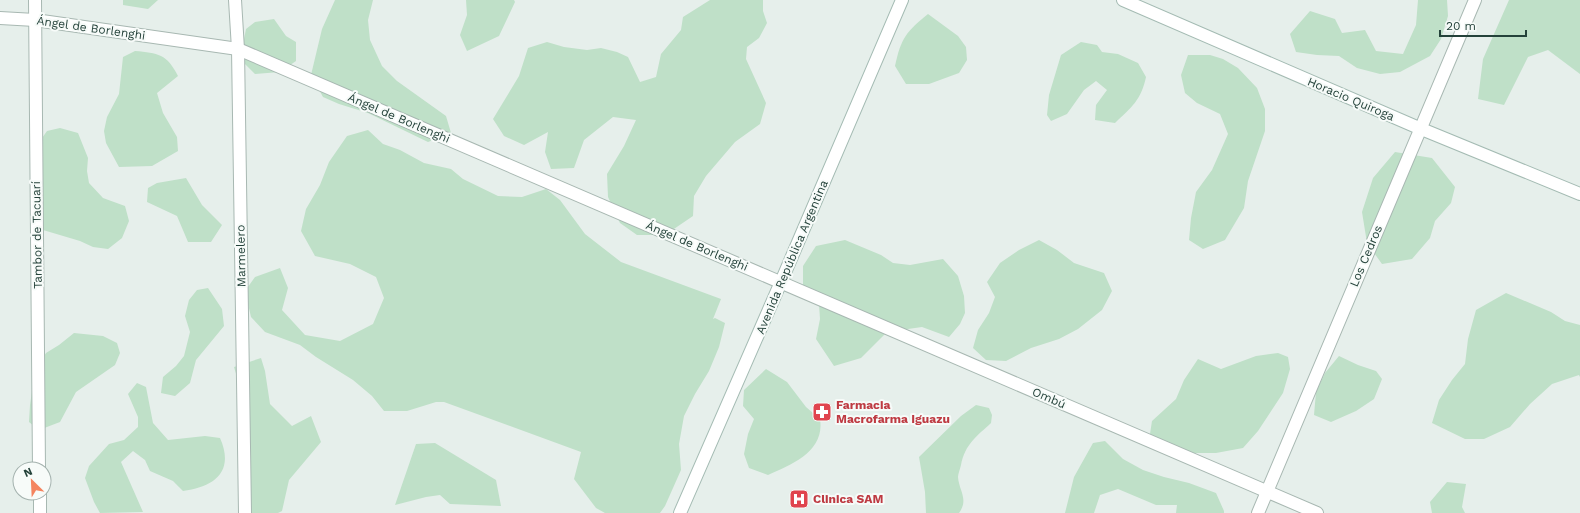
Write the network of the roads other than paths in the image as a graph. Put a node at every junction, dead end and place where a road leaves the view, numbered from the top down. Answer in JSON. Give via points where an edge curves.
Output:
{"nodes":[{"id":1,"x":35,"y":0,"type":"edge"},
{"id":2,"x":235,"y":0,"type":"edge"},
{"id":3,"x":902,"y":0,"type":"edge"},
{"id":4,"x":1123,"y":0,"type":"edge"},
{"id":5,"x":1475,"y":0,"type":"edge"},
{"id":6,"x":0,"y":18,"type":"edge"},
{"id":7,"x":35,"y":20,"type":"junction"},
{"id":8,"x":238,"y":49,"type":"junction"},
{"id":9,"x":1419,"y":128,"type":"junction"},
{"id":10,"x":1580,"y":194,"type":"edge"},
{"id":11,"x":781,"y":282,"type":"junction"},
{"id":12,"x":39,"y":461,"type":"edge"},
{"id":13,"x":1267,"y":492,"type":"junction"},
{"id":14,"x":40,"y":501,"type":"edge"},
{"id":15,"x":40,"y":513,"type":"edge"},
{"id":16,"x":245,"y":513,"type":"edge"},
{"id":17,"x":680,"y":513,"type":"edge"},
{"id":18,"x":1258,"y":513,"type":"edge"},
{"id":19,"x":1317,"y":513,"type":"edge"}],
"edges":[{"from":1,"to":7,"type":"street","name":"Tambor de Tacuarí"},
{"from":2,"to":8,"type":"street","name":"Marmelero"},
{"from":3,"to":11,"type":"street","name":"Avenida República Argentina"},
{"from":4,"to":9,"type":"street","name":"Horacio Quiroga"},
{"from":5,"to":9,"type":"street","name":"Los Cedros"},
{"from":6,"to":7,"type":"street","name":"Ángel de Borlenghi"},
{"from":7,"to":8,"type":"street","name":"Ángel de Borlenghi"},
{"from":7,"to":12,"type":"street","name":"Tambor de Tacuarí"},
{"from":8,"to":11,"type":"street","name":"Ángel de Borlenghi"},
{"from":8,"to":16,"type":"street","name":"Marmelero"},
{"from":9,"to":10,"type":"street","name":"Horacio Quiroga"},
{"from":9,"to":13,"type":"street","name":"Los Cedros"},
{"from":11,"to":13,"type":"street","name":"Ombú"},
{"from":11,"to":17,"type":"street","name":"Avenida República Argentina"},
{"from":13,"to":18,"type":"street","name":"Los Cedros"},
{"from":13,"to":19,"type":"street","name":"Ombú"},
{"from":14,"to":15,"type":"street"}]}
